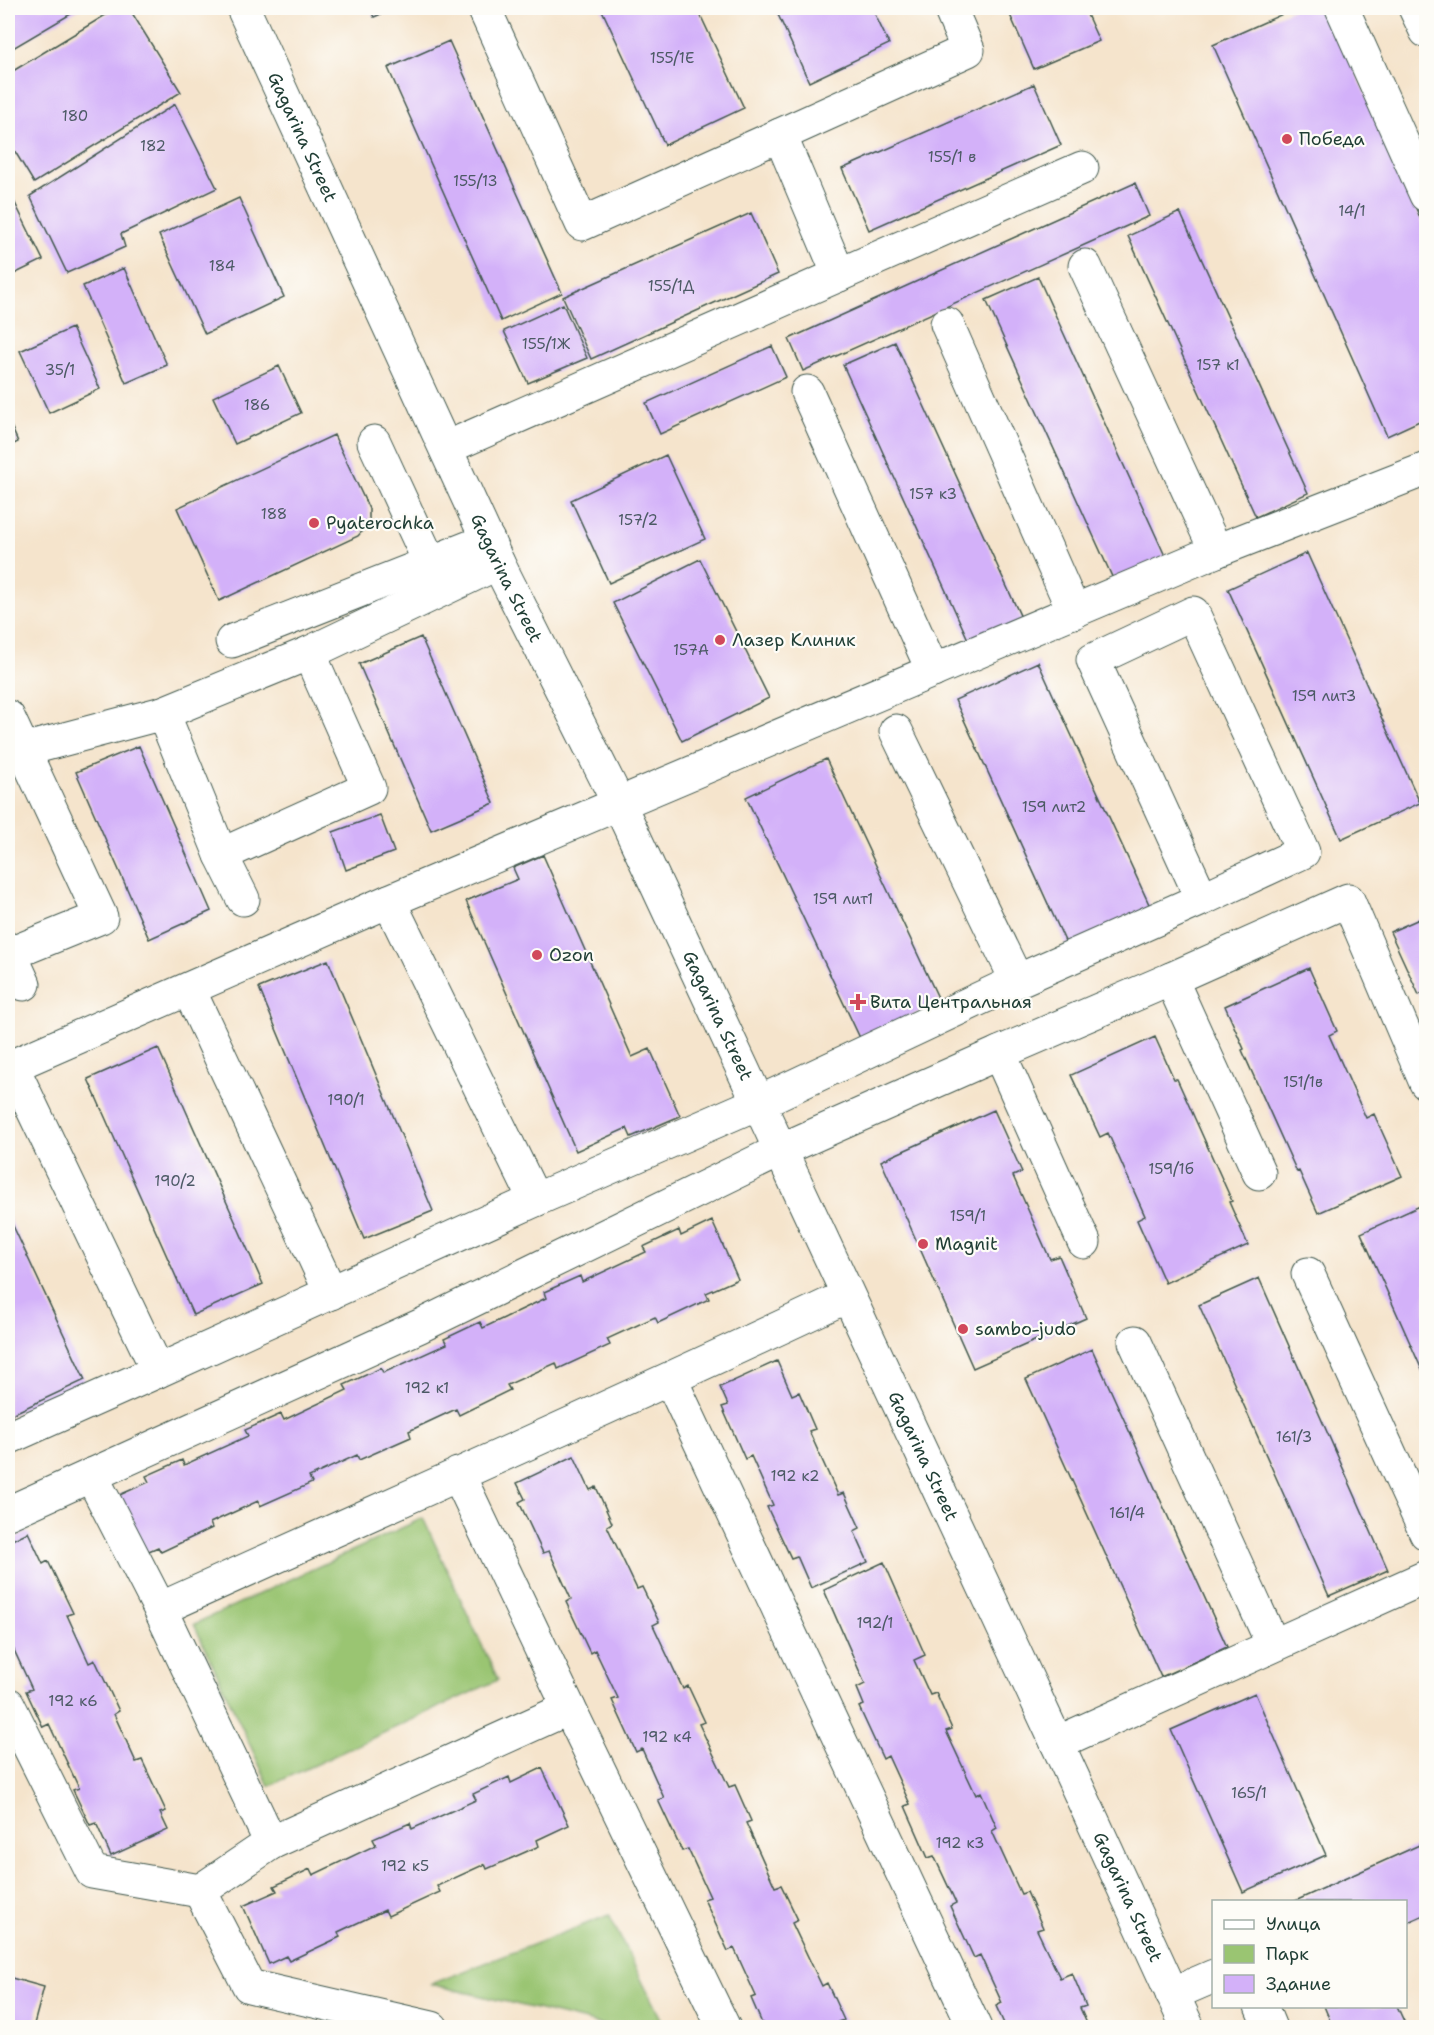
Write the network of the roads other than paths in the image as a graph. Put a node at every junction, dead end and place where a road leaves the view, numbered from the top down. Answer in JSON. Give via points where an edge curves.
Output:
{"nodes":[{"id":1,"x":243,"y":8,"type":"edge"},
{"id":2,"x":484,"y":8,"type":"edge"},
{"id":3,"x":950,"y":8,"type":"edge"},
{"id":4,"x":1342,"y":8,"type":"edge"},
{"id":5,"x":1415,"y":8,"type":"edge"},
{"id":6,"x":1426,"y":31,"type":"edge"},
{"id":7,"x":780,"y":135,"type":"junction"},
{"id":8,"x":1082,"y":168,"type":"dead end"},
{"id":9,"x":1426,"y":195,"type":"edge"},
{"id":10,"x":1086,"y":266,"type":"dead end"},
{"id":11,"x":839,"y":275,"type":"junction"},
{"id":12,"x":947,"y":324,"type":"dead end"},
{"id":13,"x":807,"y":392,"type":"dead end"},
{"id":14,"x":374,"y":442,"type":"dead end"},
{"id":15,"x":446,"y":448,"type":"junction"},
{"id":16,"x":1426,"y":469,"type":"edge"},
{"id":17,"x":1216,"y":551,"type":"junction"},
{"id":18,"x":493,"y":552,"type":"junction"},
{"id":19,"x":439,"y":574,"type":"junction"},
{"id":20,"x":1074,"y":612,"type":"junction"},
{"id":21,"x":232,"y":641,"type":"dead end"},
{"id":22,"x":309,"y":653,"type":"junction"},
{"id":23,"x":933,"y":671,"type":"junction"},
{"id":24,"x":163,"y":713,"type":"junction"},
{"id":25,"x":8,"y":717,"type":"edge"},
{"id":26,"x":896,"y":731,"type":"dead end"},
{"id":27,"x":15,"y":752,"type":"edge"},
{"id":28,"x":620,"y":804,"type":"junction"},
{"id":29,"x":221,"y":855,"type":"junction"},
{"id":30,"x":243,"y":898,"type":"dead end"},
{"id":31,"x":1202,"y":899,"type":"junction"},
{"id":32,"x":389,"y":901,"type":"junction"},
{"id":33,"x":9,"y":951,"type":"edge"},
{"id":34,"x":1171,"y":979,"type":"junction"},
{"id":35,"x":1017,"y":981,"type":"junction"},
{"id":36,"x":24,"y":984,"type":"dead end"},
{"id":37,"x":189,"y":990,"type":"junction"},
{"id":38,"x":999,"y":1053,"type":"junction"},
{"id":39,"x":10,"y":1068,"type":"edge"},
{"id":40,"x":1426,"y":1083,"type":"edge"},
{"id":41,"x":760,"y":1102,"type":"junction"},
{"id":42,"x":781,"y":1150,"type":"junction"},
{"id":43,"x":1258,"y":1173,"type":"dead end"},
{"id":44,"x":535,"y":1200,"type":"junction"},
{"id":45,"x":1084,"y":1242,"type":"dead end"},
{"id":46,"x":1308,"y":1274,"type":"dead end"},
{"id":47,"x":331,"y":1293,"type":"junction"},
{"id":48,"x":847,"y":1296,"type":"junction"},
{"id":49,"x":1135,"y":1342,"type":"dead end"},
{"id":50,"x":158,"y":1371,"type":"junction"},
{"id":51,"x":671,"y":1380,"type":"junction"},
{"id":52,"x":8,"y":1438,"type":"edge"},
{"id":53,"x":91,"y":1474,"type":"junction"},
{"id":54,"x":458,"y":1474,"type":"junction"},
{"id":55,"x":8,"y":1512,"type":"edge"},
{"id":56,"x":1426,"y":1533,"type":"edge"},
{"id":57,"x":1426,"y":1577,"type":"edge"},
{"id":58,"x":160,"y":1609,"type":"junction"},
{"id":59,"x":1273,"y":1646,"type":"junction"},
{"id":60,"x":8,"y":1704,"type":"edge"},
{"id":61,"x":569,"y":1708,"type":"junction"},
{"id":62,"x":1058,"y":1743,"type":"junction"},
{"id":63,"x":271,"y":1843,"type":"junction"},
{"id":64,"x":200,"y":1891,"type":"junction"},
{"id":65,"x":1212,"y":1977,"type":"edge"},
{"id":66,"x":1172,"y":1994,"type":"junction"},
{"id":67,"x":1261,"y":2008,"type":"edge"},
{"id":68,"x":432,"y":2028,"type":"edge"},
{"id":69,"x":724,"y":2028,"type":"edge"},
{"id":70,"x":975,"y":2028,"type":"edge"},
{"id":71,"x":1188,"y":2028,"type":"edge"},
{"id":72,"x":1270,"y":2028,"type":"edge"}],
"edges":[{"from":1,"to":15,"type":"street","name":"Gagarina Street"},
{"from":2,"to":7,"type":"street","via":[[582,224]]},
{"from":3,"to":7,"type":"street","via":[[968,50]]},
{"from":4,"to":9,"type":"street"},
{"from":5,"to":6,"type":"street"},
{"from":7,"to":11,"type":"street"},
{"from":8,"to":11,"type":"street"},
{"from":10,"to":17,"type":"street"},
{"from":11,"to":15,"type":"street"},
{"from":12,"to":20,"type":"street"},
{"from":13,"to":23,"type":"street"},
{"from":14,"to":19,"type":"street"},
{"from":15,"to":18,"type":"street","name":"Gagarina Street"},
{"from":16,"to":17,"type":"street"},
{"from":17,"to":20,"type":"street"},
{"from":18,"to":19,"type":"street"},
{"from":18,"to":28,"type":"street","name":"Gagarina Street"},
{"from":19,"to":21,"type":"street"},
{"from":19,"to":22,"type":"street"},
{"from":20,"to":23,"type":"street"},
{"from":22,"to":24,"type":"street"},
{"from":22,"to":29,"type":"street","via":[[369,788]]},
{"from":23,"to":28,"type":"street"},
{"from":24,"to":27,"type":"street"},
{"from":24,"to":29,"type":"street"},
{"from":25,"to":27,"type":"street"},
{"from":26,"to":35,"type":"street"},
{"from":27,"to":33,"type":"street","via":[[101,917]]},
{"from":28,"to":32,"type":"street"},
{"from":28,"to":41,"type":"street","name":"Gagarina Street"},
{"from":29,"to":30,"type":"street"},
{"from":31,"to":31,"type":"street","via":[[1093,660],[1193,613],[1303,852]]},
{"from":31,"to":35,"type":"street"},
{"from":32,"to":37,"type":"street"},
{"from":32,"to":44,"type":"street"},
{"from":33,"to":36,"type":"street"},
{"from":34,"to":38,"type":"street"},
{"from":34,"to":40,"type":"street","via":[[1348,900]]},
{"from":34,"to":43,"type":"street"},
{"from":35,"to":41,"type":"street"},
{"from":37,"to":39,"type":"street"},
{"from":37,"to":47,"type":"street"},
{"from":38,"to":42,"type":"street"},
{"from":38,"to":45,"type":"street"},
{"from":39,"to":50,"type":"street"},
{"from":41,"to":42,"type":"street","name":"Gagarina Street"},
{"from":41,"to":44,"type":"street"},
{"from":42,"to":48,"type":"street","name":"Gagarina Street"},
{"from":42,"to":53,"type":"street","via":[[420,1326]]},
{"from":44,"to":47,"type":"street"},
{"from":46,"to":56,"type":"street"},
{"from":47,"to":50,"type":"street"},
{"from":48,"to":51,"type":"street"},
{"from":48,"to":62,"type":"street","name":"Gagarina Street"},
{"from":49,"to":59,"type":"street"},
{"from":50,"to":52,"type":"street"},
{"from":51,"to":54,"type":"street"},
{"from":51,"to":70,"type":"street"},
{"from":53,"to":55,"type":"street"},
{"from":53,"to":58,"type":"street"},
{"from":54,"to":58,"type":"street"},
{"from":54,"to":61,"type":"street"},
{"from":57,"to":59,"type":"street"},
{"from":58,"to":63,"type":"street"},
{"from":59,"to":62,"type":"street"},
{"from":60,"to":64,"type":"street","via":[[92,1872]]},
{"from":61,"to":63,"type":"street"},
{"from":61,"to":69,"type":"street"},
{"from":62,"to":66,"type":"street","name":"Gagarina Street"},
{"from":63,"to":64,"type":"street"},
{"from":64,"to":68,"type":"street","via":[[249,1986]]},
{"from":65,"to":66,"type":"street"},
{"from":66,"to":71,"type":"street","name":"Gagarina Street"},
{"from":67,"to":72,"type":"street"}]}
